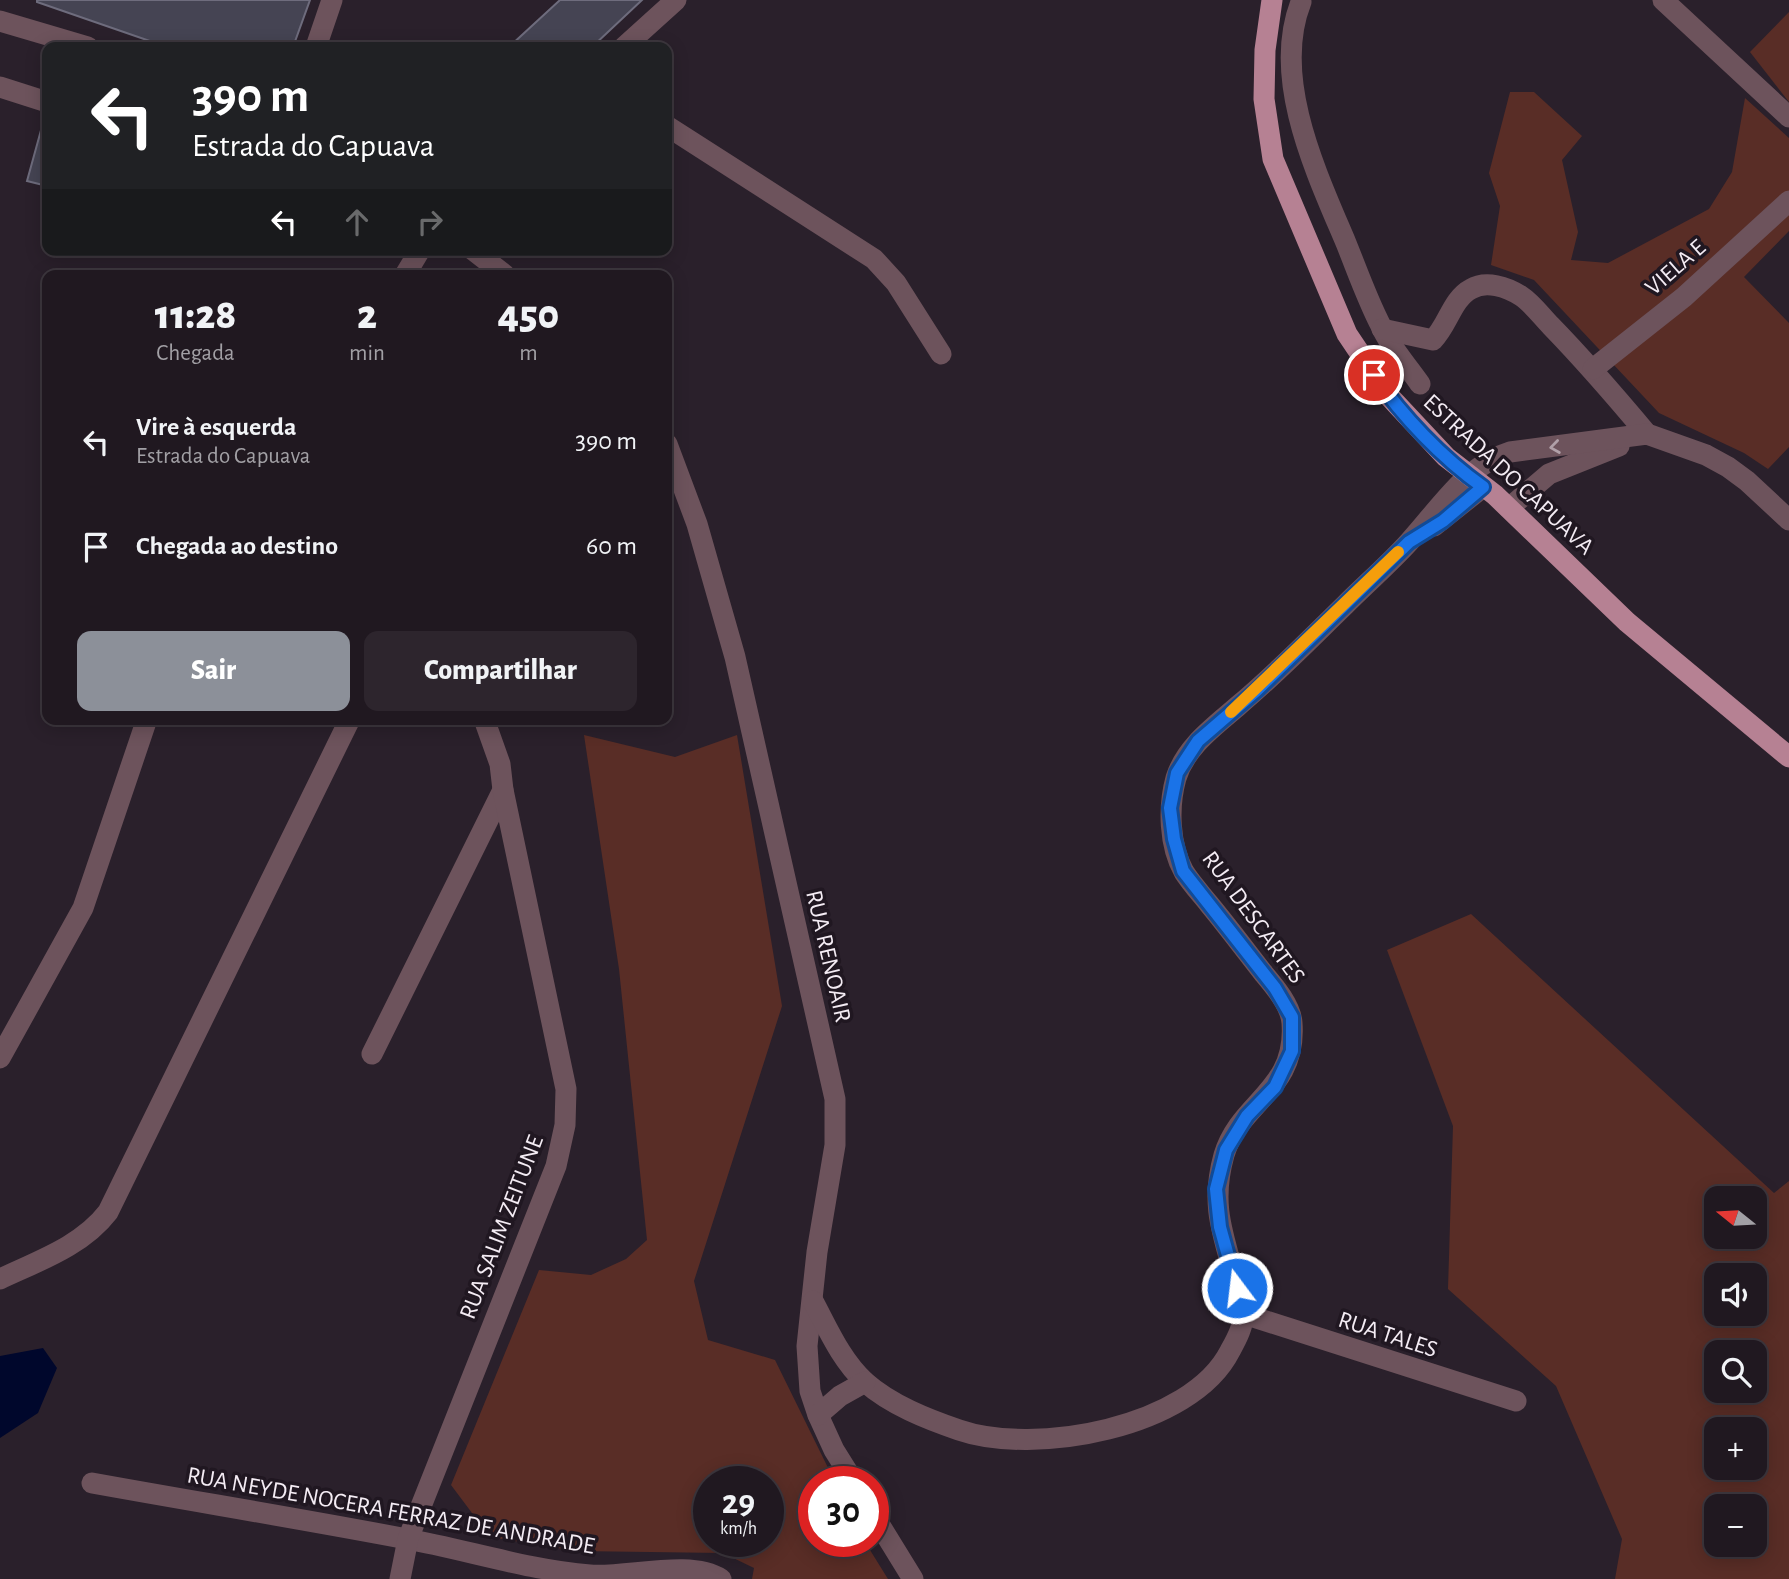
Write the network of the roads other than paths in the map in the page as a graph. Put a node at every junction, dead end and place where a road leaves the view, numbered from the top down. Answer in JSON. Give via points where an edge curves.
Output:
{"nodes":[{"id":1,"x":332,"y":0,"type":"edge"},
{"id":2,"x":676,"y":0,"type":"edge"},
{"id":3,"x":1272,"y":0,"type":"edge"},
{"id":4,"x":1663,"y":0,"type":"edge"},
{"id":5,"x":1301,"y":2,"type":"dead end"},
{"id":6,"x":0,"y":21,"type":"edge"},
{"id":7,"x":71,"y":42,"type":"edge"},
{"id":8,"x":318,"y":42,"type":"edge"},
{"id":9,"x":630,"y":42,"type":"edge"},
{"id":10,"x":0,"y":87,"type":"edge"},
{"id":11,"x":42,"y":100,"type":"edge"},
{"id":12,"x":1789,"y":117,"type":"edge"},
{"id":13,"x":672,"y":129,"type":"edge"},
{"id":14,"x":1789,"y":201,"type":"edge"},
{"id":15,"x":481,"y":256,"type":"edge"},
{"id":16,"x":499,"y":270,"type":"edge"},
{"id":17,"x":1382,"y":329,"type":"junction"},
{"id":18,"x":941,"y":354,"type":"dead end"},
{"id":19,"x":1593,"y":369,"type":"junction"},
{"id":20,"x":1420,"y":384,"type":"dead end"},
{"id":21,"x":1647,"y":434,"type":"junction"},
{"id":22,"x":672,"y":457,"type":"edge"},
{"id":23,"x":1475,"y":482,"type":"junction"},
{"id":24,"x":1509,"y":508,"type":"junction"},
{"id":25,"x":1789,"y":520,"type":"edge"},
{"id":26,"x":146,"y":725,"type":"edge"},
{"id":27,"x":347,"y":725,"type":"edge"},
{"id":28,"x":486,"y":725,"type":"edge"},
{"id":29,"x":1789,"y":757,"type":"edge"},
{"id":30,"x":503,"y":790,"type":"junction"},
{"id":31,"x":372,"y":1054,"type":"dead end"},
{"id":32,"x":0,"y":1058,"type":"edge"},
{"id":33,"x":0,"y":1279,"type":"edge"},
{"id":34,"x":813,"y":1301,"type":"junction"},
{"id":35,"x":1244,"y":1314,"type":"junction"},
{"id":36,"x":865,"y":1382,"type":"junction"},
{"id":37,"x":1516,"y":1401,"type":"dead end"},
{"id":38,"x":818,"y":1415,"type":"junction"},
{"id":39,"x":844,"y":1466,"type":"edge"},
{"id":40,"x":92,"y":1483,"type":"dead end"},
{"id":41,"x":408,"y":1539,"type":"junction"},
{"id":42,"x":889,"y":1540,"type":"edge"},
{"id":43,"x":400,"y":1579,"type":"edge"},
{"id":44,"x":721,"y":1579,"type":"edge"},
{"id":45,"x":913,"y":1579,"type":"edge"}],
"edges":[{"from":1,"to":8,"type":"street"},
{"from":2,"to":9,"type":"street"},
{"from":3,"to":23,"type":"main road","name":"ESTRADA DO CAPUAVA","via":[[1264,99],[1273,159],[1298,224],[1347,334],[1388,395]]},
{"from":4,"to":12,"type":"street"},
{"from":5,"to":17,"type":"street","via":[[1292,51],[1301,128]]},
{"from":6,"to":7,"type":"street"},
{"from":10,"to":11,"type":"street"},
{"from":13,"to":18,"type":"street","via":[[874,260],[896,283]]},
{"from":14,"to":19,"type":"street","name":"VIELA E","via":[[1684,297]]},
{"from":15,"to":16,"type":"street"},
{"from":17,"to":19,"type":"street","via":[[1433,340],[1469,289],[1486,283],[1522,297]]},
{"from":17,"to":20,"type":"street"},
{"from":19,"to":21,"type":"street"},
{"from":21,"to":23,"type":"street","name":"RUA DESCARTES","one_way":true,"via":[[1510,452],[1496,457]]},
{"from":21,"to":24,"type":"street","via":[[1549,474]]},
{"from":21,"to":25,"type":"street","via":[[1728,467]]},
{"from":22,"to":34,"type":"street","name":"RUA RENOAIR","via":[[697,524],[735,657],[835,1099],[835,1145]]},
{"from":23,"to":24,"type":"main road","name":"ESTRADA DO CAPUAVA"},
{"from":23,"to":35,"type":"street","name":"RUA DESCARTES","via":[[1443,521],[1409,542],[1198,741],[1177,773],[1170,808],[1183,871],[1275,988],[1292,1017],[1292,1051],[1275,1087],[1247,1116],[1226,1150],[1216,1189],[1220,1227]]},
{"from":24,"to":29,"type":"main road","name":"ESTRADA DO CAPUAVA","via":[[1627,622]]},
{"from":26,"to":32,"type":"street","via":[[83,908]]},
{"from":27,"to":33,"type":"street","via":[[108,1212],[96,1227],[62,1250]]},
{"from":28,"to":30,"type":"street","name":"RUA SALIM ZEITUNE","via":[[500,764]]},
{"from":30,"to":31,"type":"street"},
{"from":30,"to":41,"type":"street","name":"RUA SALIM ZEITUNE","via":[[566,1089],[564,1135],[556,1166]]},
{"from":34,"to":36,"type":"street","via":[[837,1347]]},
{"from":34,"to":38,"type":"street","name":"RUA RENOAIR","via":[[807,1346],[810,1391]]},
{"from":35,"to":36,"type":"street","via":[[1226,1360],[1186,1397],[1142,1418],[1071,1437],[1006,1438],[965,1432],[925,1418]]},
{"from":35,"to":37,"type":"street","name":"RUA TALES"},
{"from":36,"to":38,"type":"street"},
{"from":38,"to":39,"type":"street","name":"RUA RENOAIR"},
{"from":40,"to":41,"type":"street","name":"RUA NEYDE NOCERA FERRAZ DE ANDRADE"},
{"from":41,"to":43,"type":"street","name":"RUA SALIM ZEITUNE"},
{"from":41,"to":44,"type":"street","name":"RUA NEYDE NOCERA FERRAZ DE ANDRADE","via":[[576,1573],[694,1570]]},
{"from":42,"to":45,"type":"street"}]}
